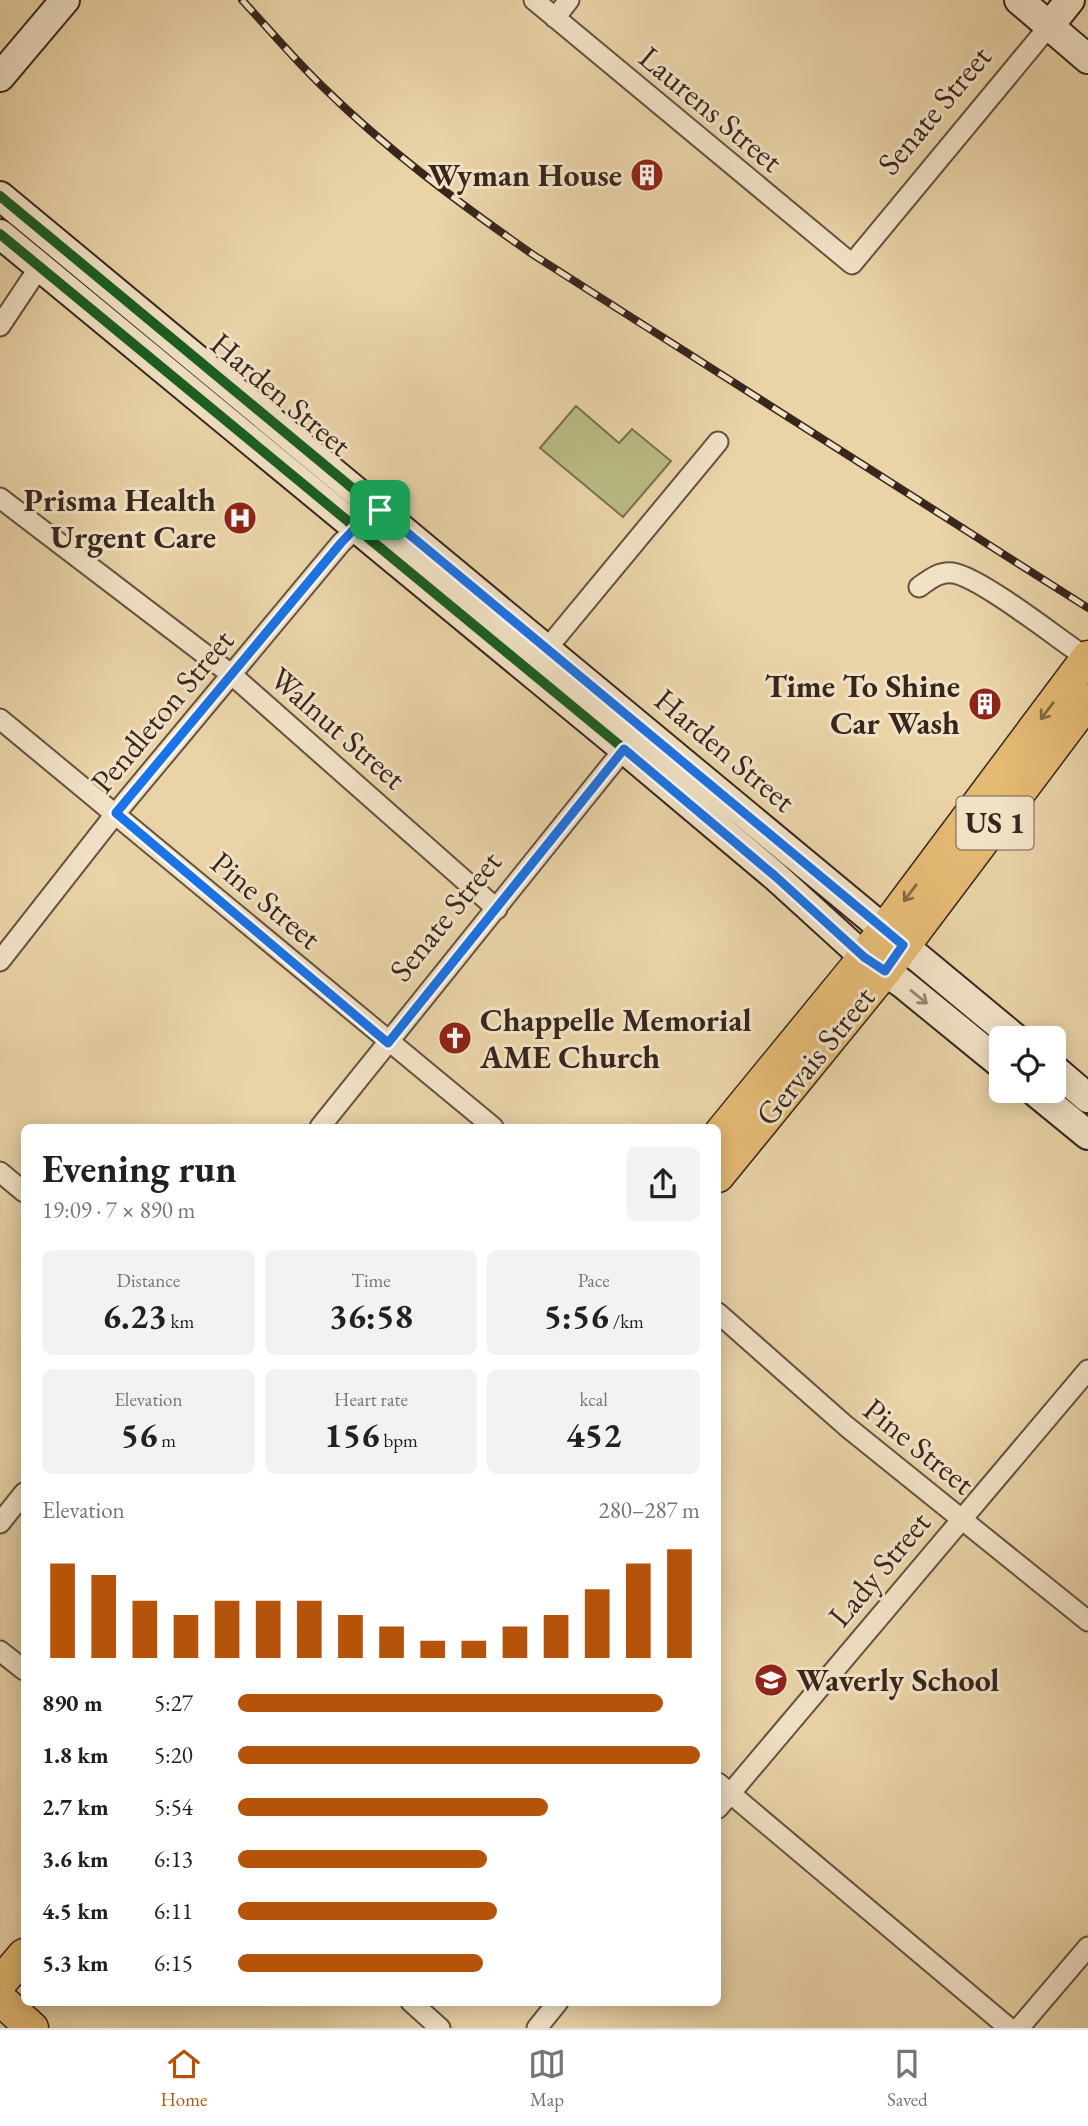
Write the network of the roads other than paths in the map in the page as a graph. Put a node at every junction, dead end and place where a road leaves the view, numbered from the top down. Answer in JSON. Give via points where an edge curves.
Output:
{"nodes":[{"id":1,"x":65,"y":0,"type":"edge"},
{"id":2,"x":534,"y":0,"type":"edge"},
{"id":3,"x":569,"y":0,"type":"edge"},
{"id":4,"x":1019,"y":0,"type":"edge"},
{"id":5,"x":1070,"y":0,"type":"edge"},
{"id":6,"x":555,"y":18,"type":"junction"},
{"id":7,"x":1050,"y":25,"type":"junction"},
{"id":8,"x":1088,"y":59,"type":"edge"},
{"id":9,"x":0,"y":77,"type":"edge"},
{"id":10,"x":0,"y":196,"type":"edge"},
{"id":11,"x":0,"y":234,"type":"edge"},
{"id":12,"x":852,"y":264,"type":"joint"},
{"id":13,"x":40,"y":266,"type":"junction"},
{"id":14,"x":0,"y":326,"type":"edge"},
{"id":15,"x":718,"y":442,"type":"dead end"},
{"id":16,"x":0,"y":498,"type":"edge"},
{"id":17,"x":380,"y":510,"type":"junction"},
{"id":18,"x":356,"y":527,"type":"junction"},
{"id":19,"x":919,"y":587,"type":"dead end"},
{"id":20,"x":548,"y":647,"type":"junction"},
{"id":21,"x":1088,"y":657,"type":"edge"},
{"id":22,"x":528,"y":670,"type":"junction"},
{"id":23,"x":232,"y":675,"type":"junction"},
{"id":24,"x":1088,"y":701,"type":"edge"},
{"id":25,"x":0,"y":719,"type":"edge"},
{"id":26,"x":624,"y":749,"type":"junction"},
{"id":27,"x":116,"y":813,"type":"junction"},
{"id":28,"x":496,"y":909,"type":"junction"},
{"id":29,"x":893,"y":937,"type":"junction"},
{"id":30,"x":0,"y":961,"type":"edge"},
{"id":31,"x":874,"y":964,"type":"junction"},
{"id":32,"x":1001,"y":1026,"type":"edge"},
{"id":33,"x":388,"y":1043,"type":"junction"},
{"id":34,"x":989,"y":1055,"type":"edge"},
{"id":35,"x":1066,"y":1079,"type":"edge"},
{"id":36,"x":1088,"y":1098,"type":"edge"},
{"id":37,"x":1049,"y":1103,"type":"edge"},
{"id":38,"x":322,"y":1124,"type":"edge"},
{"id":39,"x":489,"y":1124,"type":"edge"},
{"id":40,"x":721,"y":1133,"type":"edge"},
{"id":41,"x":1088,"y":1135,"type":"edge"},
{"id":42,"x":0,"y":1172,"type":"edge"},
{"id":43,"x":721,"y":1172,"type":"edge"},
{"id":44,"x":21,"y":1190,"type":"edge"},
{"id":45,"x":721,"y":1316,"type":"edge"},
{"id":46,"x":1088,"y":1370,"type":"edge"},
{"id":47,"x":21,"y":1497,"type":"edge"},
{"id":48,"x":961,"y":1517,"type":"junction"},
{"id":49,"x":0,"y":1523,"type":"edge"},
{"id":50,"x":1088,"y":1621,"type":"edge"},
{"id":51,"x":0,"y":1651,"type":"edge"},
{"id":52,"x":21,"y":1668,"type":"edge"},
{"id":53,"x":722,"y":1794,"type":"edge"},
{"id":54,"x":1088,"y":1947,"type":"edge"},
{"id":55,"x":21,"y":1967,"type":"edge"},
{"id":56,"x":11,"y":2005,"type":"edge"},
{"id":57,"x":415,"y":2006,"type":"edge"},
{"id":58,"x":555,"y":2006,"type":"edge"},
{"id":59,"x":440,"y":2028,"type":"edge"},
{"id":60,"x":537,"y":2028,"type":"edge"},
{"id":61,"x":1009,"y":2028,"type":"edge"},
{"id":62,"x":1019,"y":2028,"type":"edge"}],
"edges":[{"from":1,"to":9,"type":"main road"},
{"from":2,"to":6,"type":"street","name":"Laurens Street"},
{"from":3,"to":6,"type":"street"},
{"from":4,"to":7,"type":"main road"},
{"from":5,"to":7,"type":"main road","name":"Senate Street"},
{"from":6,"to":12,"type":"street","name":"Laurens Street"},
{"from":7,"to":8,"type":"main road"},
{"from":7,"to":12,"type":"street","name":"Senate Street"},
{"from":10,"to":17,"type":"main road","name":"Harden Street"},
{"from":11,"to":13,"type":"main road","name":"Harden Street"},
{"from":13,"to":14,"type":"street"},
{"from":13,"to":18,"type":"main road","name":"Harden Street"},
{"from":15,"to":20,"type":"street"},
{"from":16,"to":23,"type":"street","name":"Walnut Street"},
{"from":17,"to":18,"type":"street","name":"Pendleton Street"},
{"from":17,"to":20,"type":"main road","name":"Harden Street"},
{"from":18,"to":22,"type":"main road","name":"Harden Street"},
{"from":18,"to":23,"type":"street","name":"Pendleton Street"},
{"from":19,"to":21,"type":"street","via":[[936,575],[953,573],[978,583]]},
{"from":20,"to":22,"type":"street"},
{"from":20,"to":29,"type":"main road","name":"Harden Street"},
{"from":21,"to":29,"type":"main road","name":"Gervais Street","one_way":true},
{"from":22,"to":26,"type":"main road","name":"Harden Street"},
{"from":23,"to":27,"type":"street","name":"Pendleton Street"},
{"from":23,"to":28,"type":"street","name":"Walnut Street"},
{"from":24,"to":29,"type":"main road","name":"Gervais Street","number":"US 1"},
{"from":25,"to":27,"type":"street","name":"Pine Street"},
{"from":26,"to":28,"type":"street","name":"Senate Street"},
{"from":26,"to":31,"type":"main road","name":"Harden Street"},
{"from":27,"to":30,"type":"street","name":"Pendleton Street"},
{"from":27,"to":33,"type":"street","name":"Pine Street"},
{"from":28,"to":33,"type":"street","name":"Senate Street"},
{"from":29,"to":31,"type":"main road","name":"Gervais Street","number":"US 1"},
{"from":29,"to":32,"type":"main road","name":"Harden Street"},
{"from":31,"to":34,"type":"main road","name":"Harden Street","one_way":true},
{"from":31,"to":40,"type":"main road","name":"Gervais Street","number":"US 1"},
{"from":31,"to":43,"type":"main road","name":"Gervais Street","number":"US 1"},
{"from":33,"to":38,"type":"street","name":"Senate Street"},
{"from":33,"to":39,"type":"street","name":"Pine Street"},
{"from":35,"to":36,"type":"main road"},
{"from":37,"to":41,"type":"main road"},
{"from":42,"to":44,"type":"street"},
{"from":45,"to":48,"type":"street","name":"Pine Street","via":[[846,1426]]},
{"from":46,"to":48,"type":"street","name":"Lady Street"},
{"from":47,"to":49,"type":"street"},
{"from":48,"to":50,"type":"street","name":"Pine Street"},
{"from":48,"to":53,"type":"street","name":"Lady Street"},
{"from":51,"to":52,"type":"street"},
{"from":53,"to":61,"type":"street"},
{"from":54,"to":62,"type":"street"},
{"from":55,"to":56,"type":"main road"},
{"from":57,"to":59,"type":"street"},
{"from":58,"to":60,"type":"street"}]}
